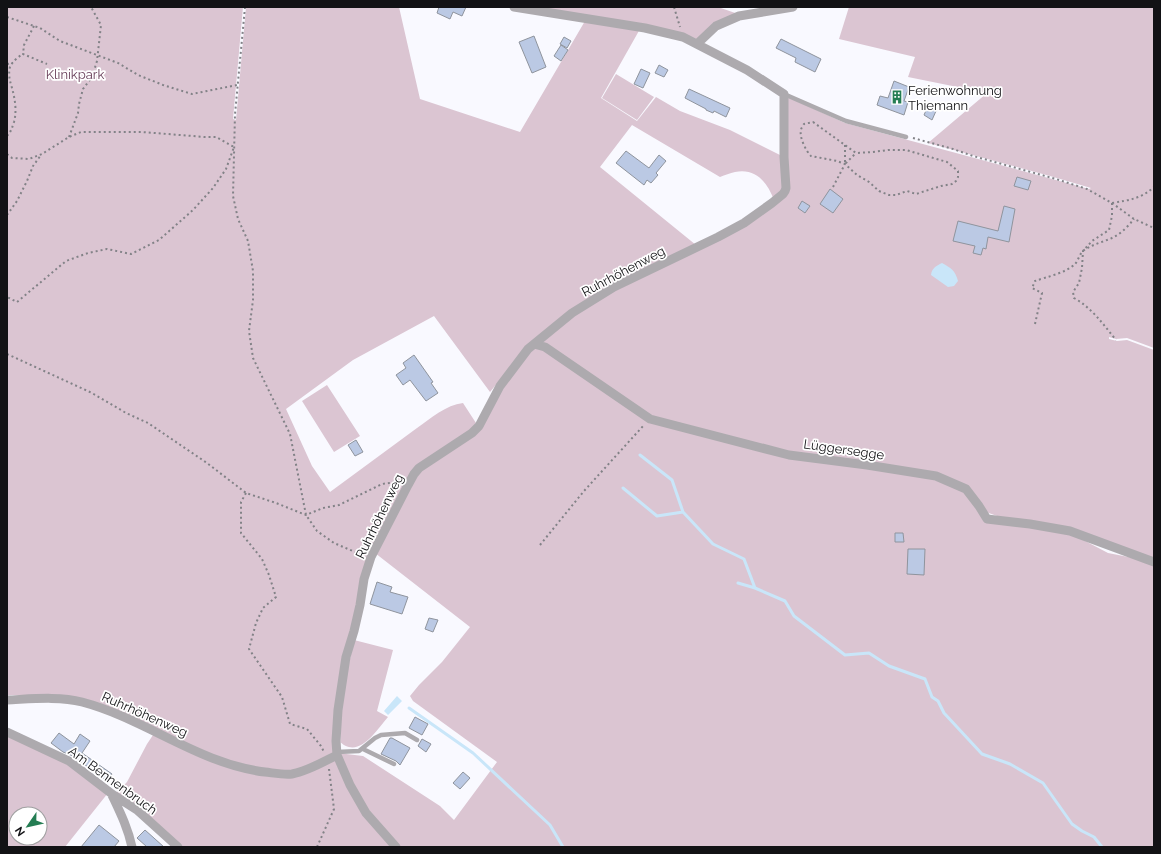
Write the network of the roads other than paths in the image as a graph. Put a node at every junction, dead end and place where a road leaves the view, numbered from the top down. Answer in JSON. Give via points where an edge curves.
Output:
{"nodes":[{"id":1,"x":514,"y":7,"type":"edge"},
{"id":2,"x":793,"y":7,"type":"edge"},
{"id":3,"x":697,"y":44,"type":"junction"},
{"id":4,"x":784,"y":94,"type":"junction"},
{"id":5,"x":906,"y":136,"type":"road end"},
{"id":6,"x":534,"y":344,"type":"junction"},
{"id":7,"x":1154,"y":562,"type":"edge"},
{"id":8,"x":7,"y":700,"type":"edge"},
{"id":9,"x":7,"y":732,"type":"edge"},
{"id":10,"x":417,"y":740,"type":"dead end"},
{"id":11,"x":363,"y":749,"type":"junction"},
{"id":12,"x":337,"y":754,"type":"junction"},
{"id":13,"x":394,"y":764,"type":"dead end"},
{"id":14,"x":112,"y":794,"type":"junction"},
{"id":15,"x":132,"y":847,"type":"edge"},
{"id":16,"x":178,"y":847,"type":"edge"},
{"id":17,"x":396,"y":847,"type":"edge"}],
"edges":[{"from":1,"to":3,"type":"street","via":[[645,28],[683,37]]},
{"from":2,"to":3,"type":"street","via":[[739,16],[716,26]]},
{"from":3,"to":4,"type":"street","via":[[747,70]]},
{"from":4,"to":5,"type":"lane","via":[[846,121]]},
{"from":4,"to":6,"type":"street","name":"Ruhrhöhenweg","via":[[786,188],[783,194],[744,224],[614,287],[572,314]]},
{"from":6,"to":7,"type":"street","name":"Lüggersegge","via":[[545,347],[650,419],[789,455],[936,476],[966,490],[987,519],[1070,531]]},
{"from":6,"to":12,"type":"street","name":"Ruhrhöhenweg","via":[[500,386],[479,426],[414,474],[371,557],[346,657],[338,710]]},
{"from":8,"to":12,"type":"street","name":"Ruhrhöhenweg","via":[[61,699],[82,702],[135,722],[209,758],[248,770],[293,774]]},
{"from":9,"to":14,"type":"street","name":"Am Bennenbruch","via":[[69,761]]},
{"from":10,"to":11,"type":"lane","via":[[406,733],[381,735]]},
{"from":11,"to":12,"type":"lane"},
{"from":11,"to":13,"type":"lane"},
{"from":12,"to":17,"type":"street","name":"Ruhrhöhenweg","via":[[350,785],[366,813]]},
{"from":14,"to":15,"type":"street","via":[[124,820]]},
{"from":14,"to":16,"type":"street","name":"Am Bennenbruch","via":[[136,810]]}]}
